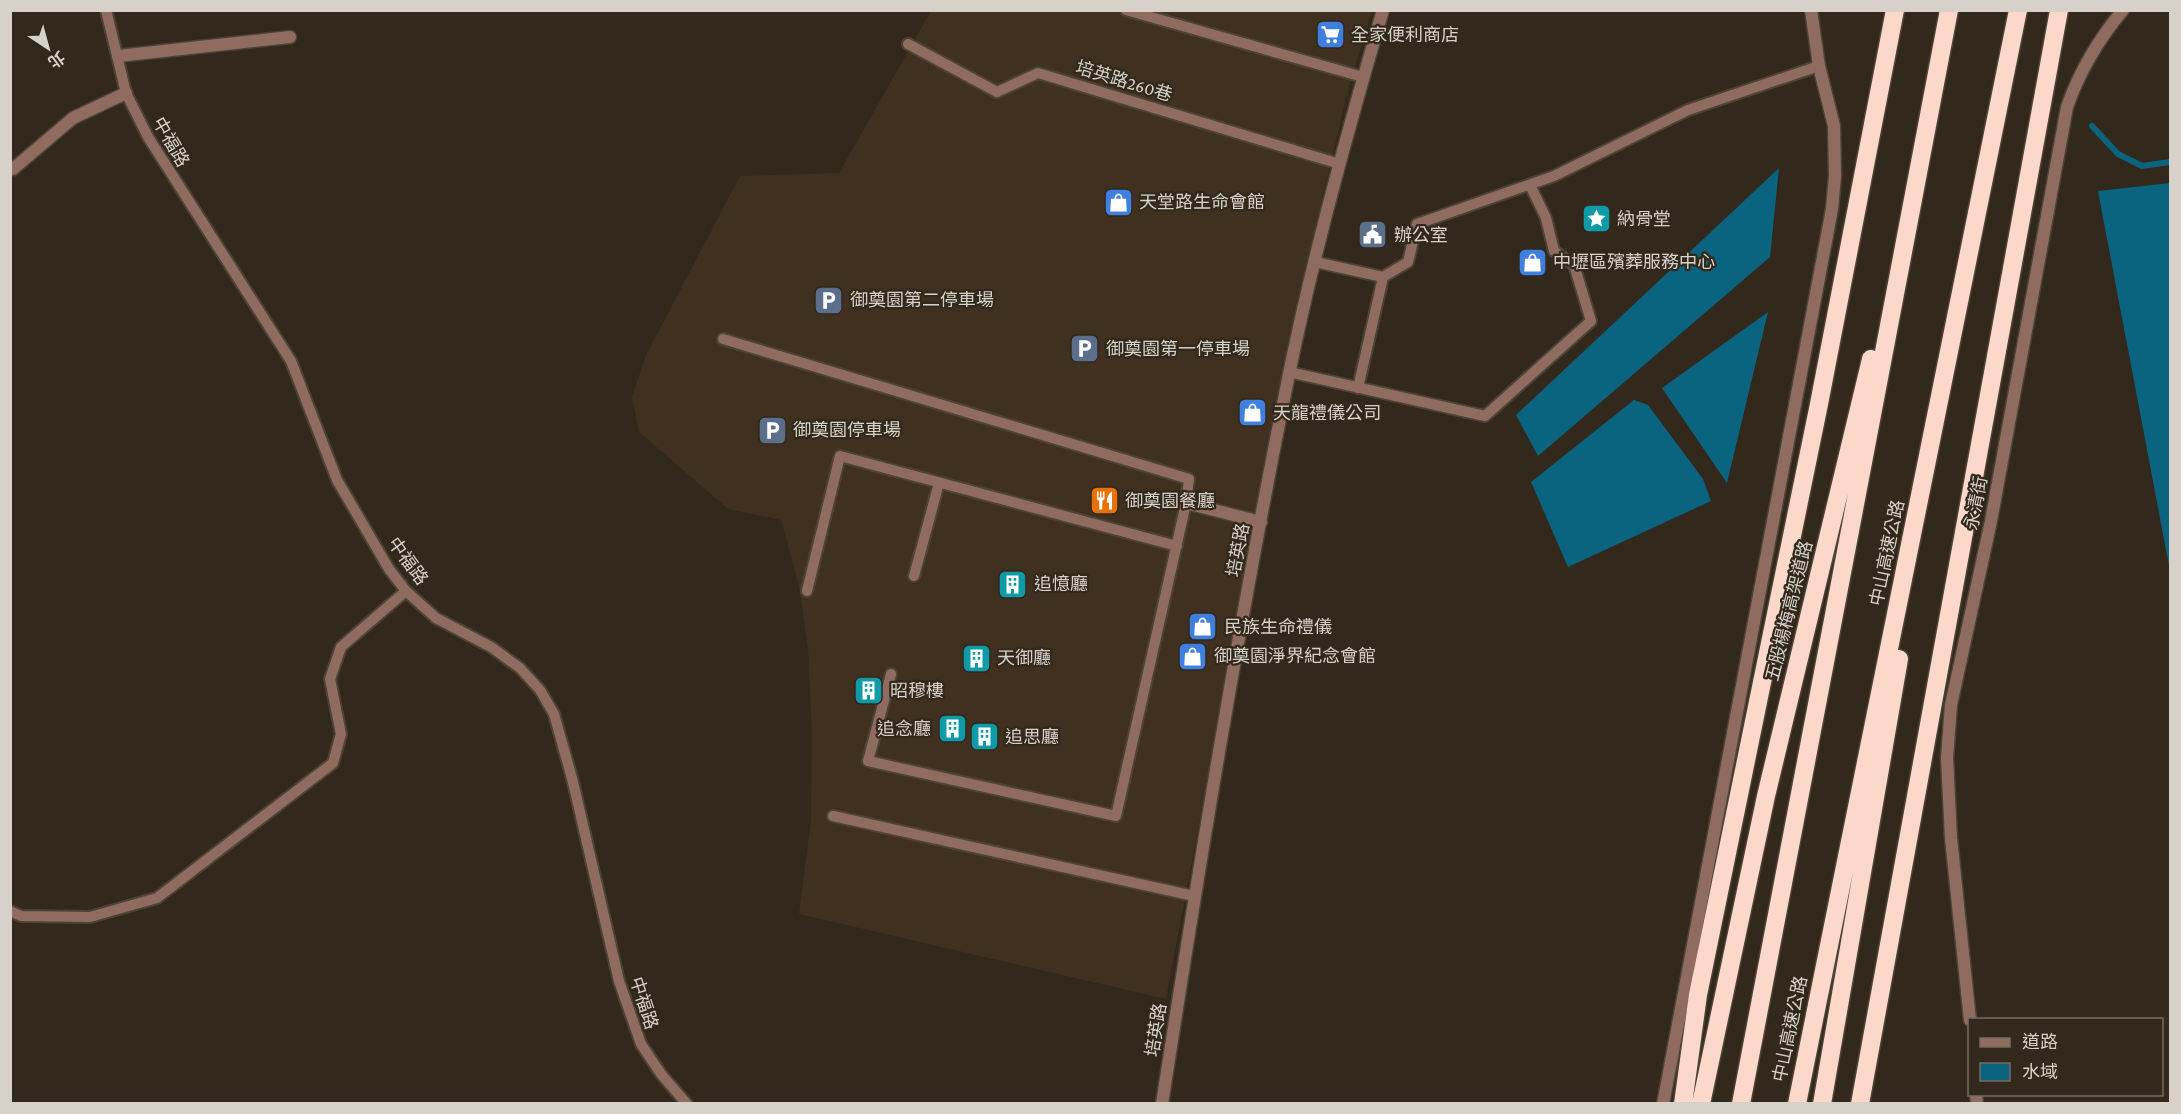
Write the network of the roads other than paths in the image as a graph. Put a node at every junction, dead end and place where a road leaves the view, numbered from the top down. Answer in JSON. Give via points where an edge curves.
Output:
{"nodes":[{"id":1,"x":106,"y":10,"type":"edge"},
{"id":2,"x":1126,"y":10,"type":"edge"},
{"id":3,"x":1383,"y":10,"type":"edge"},
{"id":4,"x":1811,"y":10,"type":"edge"},
{"id":5,"x":1895,"y":10,"type":"edge"},
{"id":6,"x":1949,"y":10,"type":"edge"},
{"id":7,"x":2019,"y":10,"type":"edge"},
{"id":8,"x":2059,"y":10,"type":"edge"},
{"id":9,"x":2123,"y":10,"type":"edge"},
{"id":10,"x":290,"y":37,"type":"dead end"},
{"id":11,"x":908,"y":44,"type":"dead end"},
{"id":12,"x":118,"y":56,"type":"junction"},
{"id":13,"x":1820,"y":66,"type":"junction"},
{"id":14,"x":1363,"y":77,"type":"junction"},
{"id":15,"x":126,"y":93,"type":"junction"},
{"id":16,"x":1926,"y":130,"type":"junction"},
{"id":17,"x":1340,"y":164,"type":"junction"},
{"id":18,"x":10,"y":168,"type":"edge"},
{"id":19,"x":1530,"y":185,"type":"junction"},
{"id":20,"x":1315,"y":262,"type":"junction"},
{"id":21,"x":1968,"y":263,"type":"junction"},
{"id":22,"x":1383,"y":277,"type":"junction"},
{"id":23,"x":723,"y":339,"type":"dead end"},
{"id":24,"x":1289,"y":372,"type":"junction"},
{"id":25,"x":1358,"y":388,"type":"junction"},
{"id":26,"x":939,"y":483,"type":"junction"},
{"id":27,"x":1186,"y":503,"type":"junction"},
{"id":28,"x":1262,"y":522,"type":"junction"},
{"id":29,"x":1177,"y":546,"type":"junction"},
{"id":30,"x":914,"y":576,"type":"dead end"},
{"id":31,"x":406,"y":591,"type":"junction"},
{"id":32,"x":807,"y":591,"type":"dead end"},
{"id":33,"x":891,"y":674,"type":"dead end"},
{"id":34,"x":833,"y":816,"type":"dead end"},
{"id":35,"x":1194,"y":896,"type":"junction"},
{"id":36,"x":10,"y":911,"type":"edge"},
{"id":37,"x":1970,"y":1018,"type":"edge"},
{"id":38,"x":687,"y":1104,"type":"edge"},
{"id":39,"x":1162,"y":1104,"type":"edge"},
{"id":40,"x":1663,"y":1104,"type":"edge"},
{"id":41,"x":1683,"y":1104,"type":"edge"},
{"id":42,"x":1701,"y":1104,"type":"edge"},
{"id":43,"x":1741,"y":1104,"type":"edge"},
{"id":44,"x":1797,"y":1104,"type":"edge"},
{"id":45,"x":1822,"y":1104,"type":"edge"},
{"id":46,"x":1860,"y":1104,"type":"edge"}],
"edges":[{"from":1,"to":12,"type":"lane","name":"中福路"},
{"from":2,"to":14,"type":"lane"},
{"from":3,"to":14,"type":"street","name":"培英路"},
{"from":4,"to":13,"type":"street"},
{"from":5,"to":41,"type":"highway","via":[[1698,994]]},
{"from":6,"to":16,"type":"highway","name":"中山高速公路"},
{"from":7,"to":21,"type":"highway","name":"中山高速公路"},
{"from":8,"to":46,"type":"highway"},
{"from":9,"to":37,"type":"street","name":"永清街","via":[[2078,75],[2067,107],[1991,520],[1951,705],[1947,758],[1951,838]]},
{"from":10,"to":12,"type":"street"},
{"from":11,"to":17,"type":"lane","name":"培英路260巷","via":[[997,92],[1038,73]]},
{"from":12,"to":15,"type":"lane","name":"中福路"},
{"from":13,"to":19,"type":"lane","via":[[1688,110]]},
{"from":13,"to":40,"type":"street","via":[[1834,126],[1832,209]]},
{"from":14,"to":17,"type":"street","name":"培英路"},
{"from":15,"to":18,"type":"street","via":[[73,118]]},
{"from":15,"to":31,"type":"lane","name":"中福路","via":[[148,137],[291,361],[337,480]]},
{"from":16,"to":42,"type":"highway","name":"五股楊梅高架道路","via":[[1766,796]]},
{"from":16,"to":43,"type":"highway","name":"中山高速公路"},
{"from":17,"to":20,"type":"street","name":"培英路"},
{"from":19,"to":22,"type":"lane","via":[[1417,224],[1408,262]]},
{"from":19,"to":25,"type":"lane","via":[[1546,218],[1554,251],[1574,265],[1592,321],[1485,416]]},
{"from":20,"to":22,"type":"lane"},
{"from":20,"to":24,"type":"street","name":"培英路"},
{"from":21,"to":44,"type":"highway","name":"中山高速公路"},
{"from":21,"to":45,"type":"highway"},
{"from":22,"to":25,"type":"lane"},
{"from":23,"to":27,"type":"lane","via":[[1189,479]]},
{"from":24,"to":25,"type":"lane"},
{"from":24,"to":28,"type":"street","name":"培英路"},
{"from":26,"to":29,"type":"lane"},
{"from":26,"to":30,"type":"lane"},
{"from":26,"to":32,"type":"lane","via":[[840,456]]},
{"from":27,"to":28,"type":"street"},
{"from":27,"to":29,"type":"lane"},
{"from":28,"to":35,"type":"street","name":"培英路"},
{"from":29,"to":33,"type":"lane","via":[[1116,816],[868,761]]},
{"from":31,"to":36,"type":"lane","via":[[341,647],[330,680],[341,734],[333,763],[157,898],[90,917],[21,916]]},
{"from":31,"to":38,"type":"lane","name":"中福路","via":[[436,618],[491,647],[520,668],[540,690],[554,714],[619,981],[641,1044]]},
{"from":34,"to":35,"type":"lane"},
{"from":35,"to":39,"type":"street","name":"培英路"}]}
